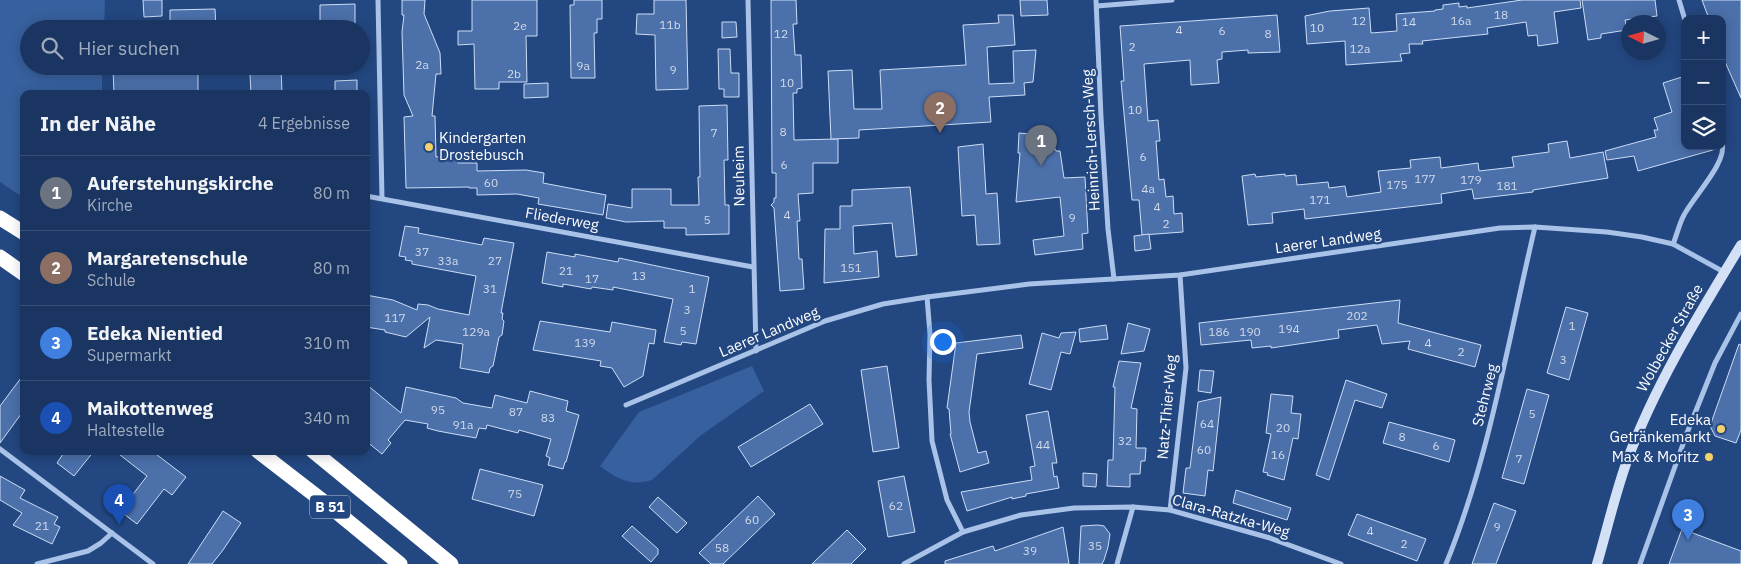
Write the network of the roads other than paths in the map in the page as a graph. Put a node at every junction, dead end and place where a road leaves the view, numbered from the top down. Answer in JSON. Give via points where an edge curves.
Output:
{"nodes":[{"id":1,"x":378,"y":0,"type":"edge"},
{"id":2,"x":748,"y":0,"type":"edge"},
{"id":3,"x":1172,"y":0,"type":"edge"},
{"id":4,"x":1679,"y":0,"type":"edge"},
{"id":5,"x":1096,"y":3,"type":"edge"},
{"id":6,"x":1684,"y":15,"type":"edge"},
{"id":7,"x":1723,"y":150,"type":"edge"},
{"id":8,"x":370,"y":196,"type":"edge"},
{"id":9,"x":382,"y":198,"type":"junction"},
{"id":10,"x":0,"y":218,"type":"edge"},
{"id":11,"x":1535,"y":227,"type":"junction"},
{"id":12,"x":20,"y":231,"type":"edge"},
{"id":13,"x":1673,"y":244,"type":"junction"},
{"id":14,"x":1741,"y":245,"type":"edge"},
{"id":15,"x":0,"y":257,"type":"edge"},
{"id":16,"x":753,"y":267,"type":"junction"},
{"id":17,"x":20,"y":271,"type":"edge"},
{"id":18,"x":1724,"y":272,"type":"junction"},
{"id":19,"x":1180,"y":275,"type":"junction"},
{"id":20,"x":1114,"y":279,"type":"junction"},
{"id":21,"x":927,"y":297,"type":"junction"},
{"id":22,"x":1741,"y":314,"type":"edge"},
{"id":23,"x":756,"y":351,"type":"junction"},
{"id":24,"x":626,"y":405,"type":"dead end"},
{"id":25,"x":0,"y":449,"type":"edge"},
{"id":26,"x":263,"y":455,"type":"edge"},
{"id":27,"x":318,"y":455,"type":"edge"},
{"id":28,"x":1133,"y":507,"type":"junction"},
{"id":29,"x":1170,"y":510,"type":"junction"},
{"id":30,"x":963,"y":532,"type":"junction"},
{"id":31,"x":112,"y":533,"type":"junction"},
{"id":32,"x":37,"y":564,"type":"edge"},
{"id":33,"x":153,"y":564,"type":"edge"},
{"id":34,"x":400,"y":564,"type":"edge"},
{"id":35,"x":450,"y":564,"type":"edge"},
{"id":36,"x":904,"y":564,"type":"edge"},
{"id":37,"x":1118,"y":564,"type":"edge"},
{"id":38,"x":1341,"y":564,"type":"edge"},
{"id":39,"x":1446,"y":564,"type":"edge"},
{"id":40,"x":1597,"y":564,"type":"edge"},
{"id":41,"x":1640,"y":564,"type":"edge"}],
"edges":[{"from":1,"to":9,"type":"street"},
{"from":2,"to":16,"type":"street","name":"Neuheim"},
{"from":3,"to":5,"type":"street"},
{"from":4,"to":6,"type":"street"},
{"from":5,"to":20,"type":"street","name":"Heinrich-Lersch-Weg","via":[[1108,229]]},
{"from":7,"to":13,"type":"street","via":[[1720,161],[1684,215]]},
{"from":8,"to":9,"type":"street","name":"Fliederweg"},
{"from":9,"to":16,"type":"street","name":"Fliederweg"},
{"from":10,"to":12,"type":"highway"},
{"from":11,"to":13,"type":"street","name":"Laerer Landweg","via":[[1607,232]]},
{"from":11,"to":19,"type":"street","name":"Laerer Landweg","via":[[1500,228]]},
{"from":11,"to":39,"type":"street","name":"Stehrweg","via":[[1480,467]]},
{"from":13,"to":18,"type":"street","name":"Laerer Landweg"},
{"from":14,"to":18,"type":"main road","name":"Wolbecker Straße"},
{"from":15,"to":17,"type":"highway"},
{"from":16,"to":23,"type":"street","name":"Neuheim"},
{"from":18,"to":40,"type":"main road","name":"Wolbecker Straße","via":[[1649,408],[1626,462]]},
{"from":19,"to":20,"type":"street","name":"Laerer Landweg"},
{"from":19,"to":29,"type":"street","name":"Natz-Thier-Weg","via":[[1186,368]]},
{"from":20,"to":21,"type":"street","name":"Laerer Landweg","via":[[1030,284]]},
{"from":21,"to":23,"type":"street","name":"Laerer Landweg","via":[[883,304],[825,321]]},
{"from":21,"to":30,"type":"street","via":[[932,441],[947,500]]},
{"from":22,"to":41,"type":"street","via":[[1711,372]]},
{"from":23,"to":24,"type":"street","name":"Laerer Landweg"},
{"from":25,"to":31,"type":"street"},
{"from":26,"to":34,"type":"highway","number":"B 51"},
{"from":27,"to":35,"type":"highway","number":"B 51"},
{"from":28,"to":29,"type":"street","name":"Clara-Ratzka-Weg"},
{"from":28,"to":30,"type":"street","name":"Clara-Ratzka-Weg","via":[[1074,508],[1029,514]]},
{"from":28,"to":37,"type":"street"},
{"from":29,"to":38,"type":"street","name":"Clara-Ratzka-Weg","via":[[1270,538]]},
{"from":30,"to":36,"type":"street","name":"Clara-Ratzka-Weg"},
{"from":31,"to":32,"type":"street","via":[[88,551]]},
{"from":31,"to":33,"type":"street"}]}
